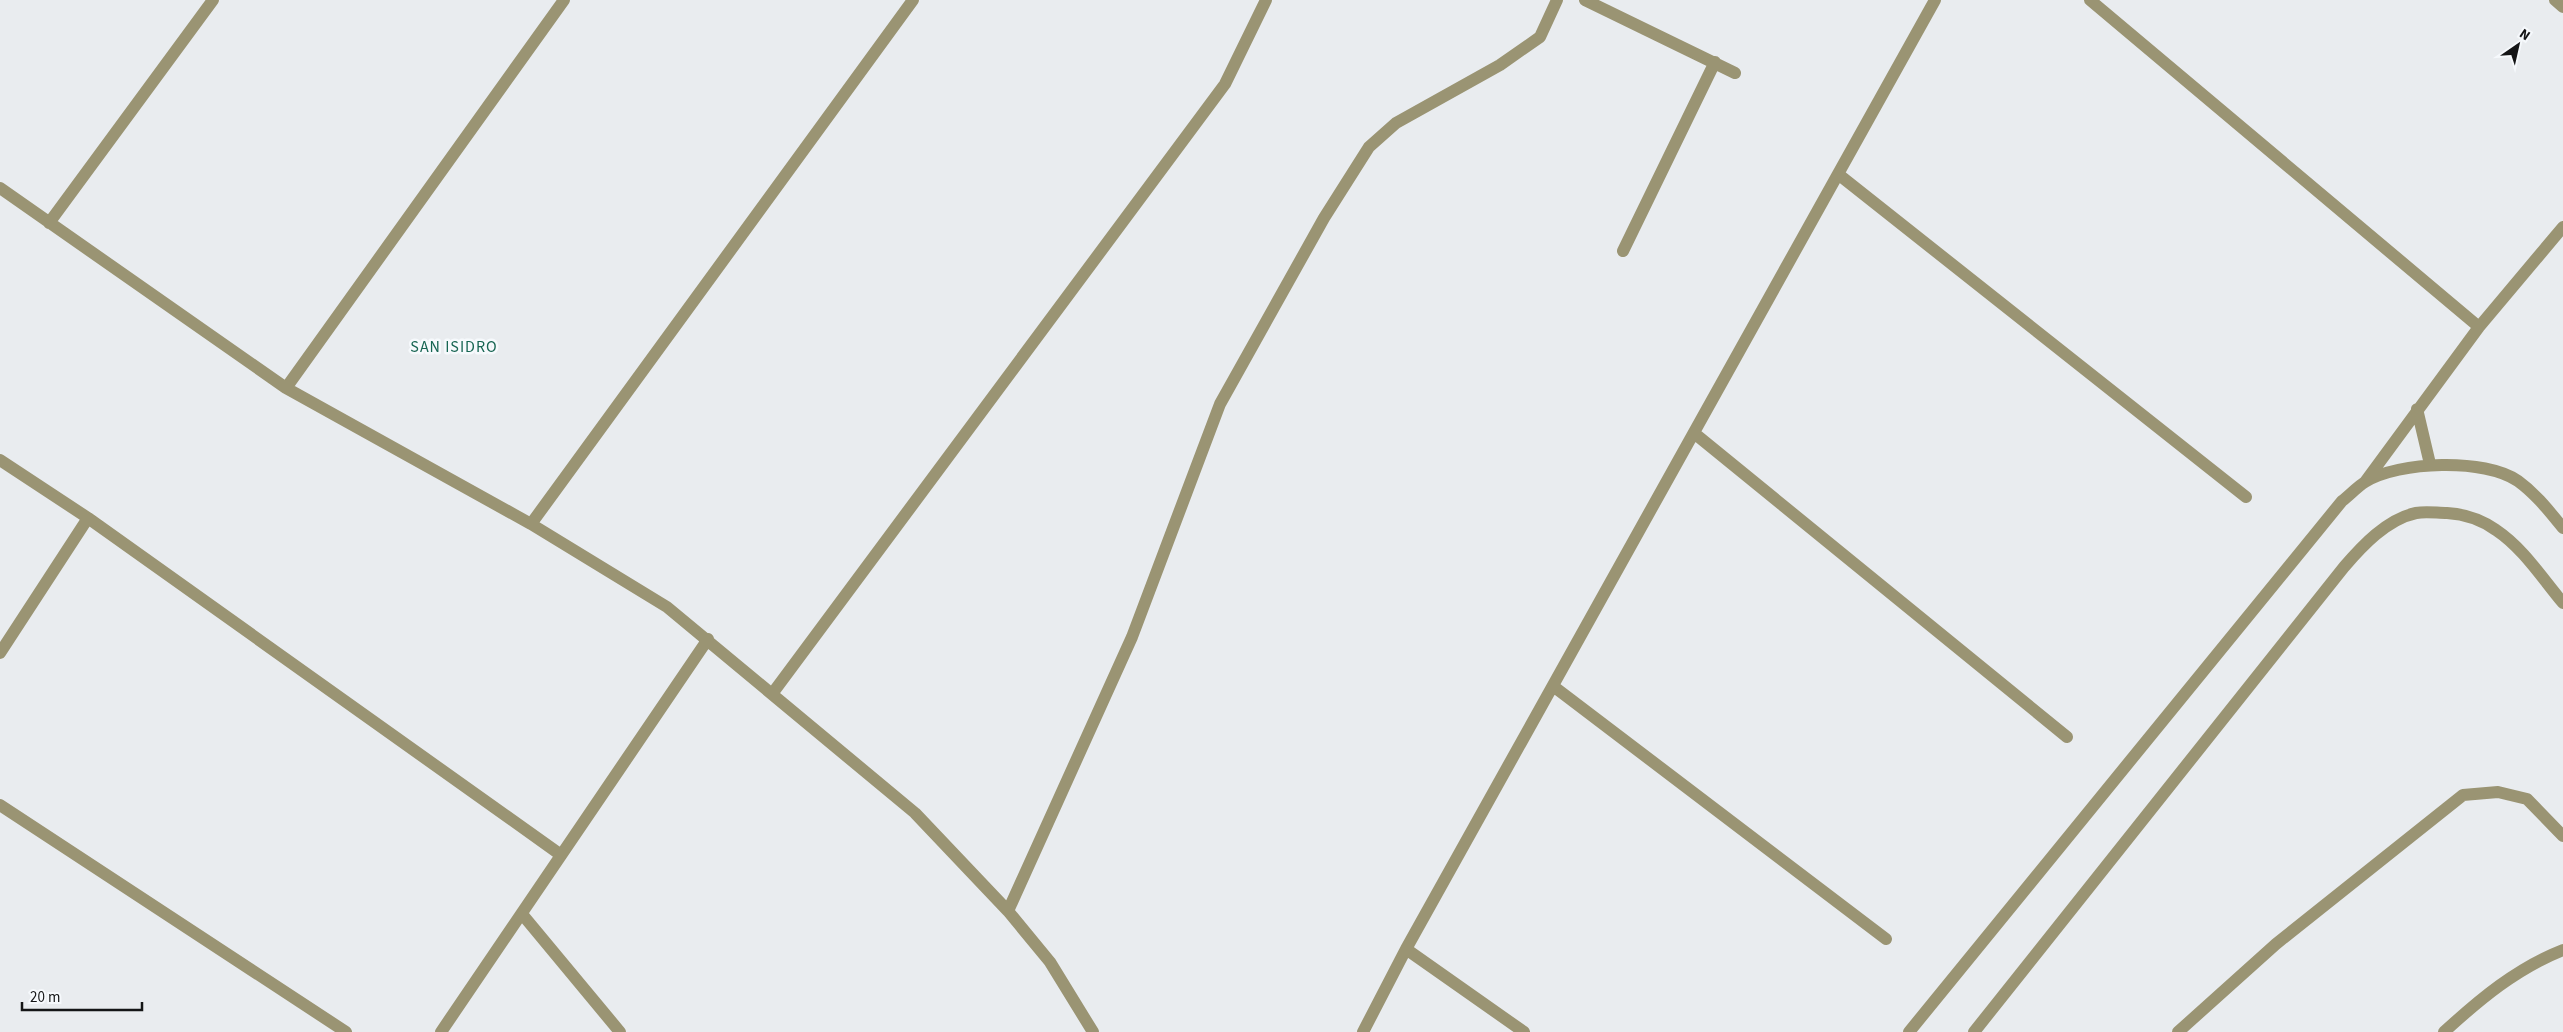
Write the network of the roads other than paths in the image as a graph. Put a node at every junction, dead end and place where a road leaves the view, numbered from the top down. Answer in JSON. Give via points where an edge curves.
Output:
{"nodes":[{"id":1,"x":213,"y":0,"type":"edge"},
{"id":2,"x":564,"y":0,"type":"edge"},
{"id":3,"x":913,"y":0,"type":"edge"},
{"id":4,"x":1266,"y":0,"type":"edge"},
{"id":5,"x":1557,"y":0,"type":"edge"},
{"id":6,"x":1585,"y":0,"type":"edge"},
{"id":7,"x":1935,"y":0,"type":"edge"},
{"id":8,"x":2090,"y":0,"type":"edge"},
{"id":9,"x":2555,"y":0,"type":"edge"},
{"id":10,"x":2563,"y":7,"type":"edge"},
{"id":11,"x":1715,"y":62,"type":"junction"},
{"id":12,"x":1735,"y":73,"type":"dead end"},
{"id":13,"x":1838,"y":174,"type":"junction"},
{"id":14,"x":3,"y":196,"type":"edge"},
{"id":15,"x":49,"y":223,"type":"junction"},
{"id":16,"x":2563,"y":227,"type":"edge"},
{"id":17,"x":1623,"y":252,"type":"dead end"},
{"id":18,"x":2479,"y":327,"type":"junction"},
{"id":19,"x":286,"y":388,"type":"junction"},
{"id":20,"x":2417,"y":409,"type":"junction"},
{"id":21,"x":1694,"y":433,"type":"junction"},
{"id":22,"x":0,"y":460,"type":"edge"},
{"id":23,"x":2430,"y":464,"type":"junction"},
{"id":24,"x":2365,"y":482,"type":"junction"},
{"id":25,"x":2246,"y":497,"type":"dead end"},
{"id":26,"x":88,"y":518,"type":"junction"},
{"id":27,"x":531,"y":524,"type":"junction"},
{"id":28,"x":2563,"y":528,"type":"edge"},
{"id":29,"x":2563,"y":603,"type":"edge"},
{"id":30,"x":708,"y":639,"type":"junction"},
{"id":31,"x":0,"y":653,"type":"edge"},
{"id":32,"x":1553,"y":686,"type":"junction"},
{"id":33,"x":772,"y":694,"type":"junction"},
{"id":34,"x":2067,"y":737,"type":"dead end"},
{"id":35,"x":0,"y":805,"type":"edge"},
{"id":36,"x":2563,"y":836,"type":"edge"},
{"id":37,"x":561,"y":855,"type":"junction"},
{"id":38,"x":1008,"y":911,"type":"junction"},
{"id":39,"x":522,"y":914,"type":"junction"},
{"id":40,"x":1886,"y":939,"type":"dead end"},
{"id":41,"x":1406,"y":948,"type":"junction"},
{"id":42,"x":2563,"y":950,"type":"edge"},
{"id":43,"x":346,"y":1032,"type":"edge"},
{"id":44,"x":440,"y":1032,"type":"edge"},
{"id":45,"x":620,"y":1032,"type":"edge"},
{"id":46,"x":1093,"y":1032,"type":"edge"},
{"id":47,"x":1363,"y":1032,"type":"edge"},
{"id":48,"x":1524,"y":1032,"type":"edge"},
{"id":49,"x":1909,"y":1032,"type":"edge"},
{"id":50,"x":1974,"y":1032,"type":"edge"},
{"id":51,"x":2178,"y":1032,"type":"edge"},
{"id":52,"x":2444,"y":1032,"type":"edge"}],
"edges":[{"from":1,"to":15,"type":"street"},
{"from":2,"to":19,"type":"street"},
{"from":3,"to":27,"type":"street"},
{"from":4,"to":33,"type":"street","via":[[1225,84]]},
{"from":5,"to":38,"type":"street","via":[[1540,37],[1500,64],[1396,123],[1369,147],[1324,218],[1220,404],[1132,637]]},
{"from":6,"to":11,"type":"street"},
{"from":7,"to":13,"type":"street"},
{"from":8,"to":18,"type":"street"},
{"from":9,"to":10,"type":"street"},
{"from":11,"to":12,"type":"street"},
{"from":11,"to":17,"type":"street"},
{"from":13,"to":21,"type":"street"},
{"from":13,"to":25,"type":"street"},
{"from":14,"to":15,"type":"street"},
{"from":15,"to":19,"type":"street"},
{"from":16,"to":18,"type":"street"},
{"from":18,"to":20,"type":"street"},
{"from":19,"to":27,"type":"street"},
{"from":20,"to":23,"type":"street"},
{"from":20,"to":24,"type":"street"},
{"from":21,"to":32,"type":"street"},
{"from":21,"to":34,"type":"street"},
{"from":22,"to":26,"type":"street"},
{"from":23,"to":24,"type":"street","via":[[2404,467]]},
{"from":23,"to":28,"type":"street","via":[[2479,468],[2516,480]]},
{"from":24,"to":49,"type":"street","via":[[2342,501]]},
{"from":26,"to":31,"type":"street"},
{"from":26,"to":37,"type":"street"},
{"from":27,"to":30,"type":"street","via":[[666,607]]},
{"from":29,"to":50,"type":"street","via":[[2512,542],[2478,520],[2456,514],[2415,513],[2389,525],[2363,545],[2344,566]]},
{"from":30,"to":33,"type":"street"},
{"from":30,"to":37,"type":"street"},
{"from":32,"to":40,"type":"street"},
{"from":32,"to":41,"type":"street"},
{"from":33,"to":38,"type":"street","via":[[915,813]]},
{"from":35,"to":43,"type":"street"},
{"from":36,"to":51,"type":"street","via":[[2527,799],[2498,792],[2463,795],[2276,944]]},
{"from":37,"to":39,"type":"street"},
{"from":38,"to":46,"type":"street","via":[[1050,962]]},
{"from":39,"to":44,"type":"street"},
{"from":39,"to":45,"type":"street"},
{"from":41,"to":47,"type":"street"},
{"from":41,"to":48,"type":"street"},
{"from":42,"to":52,"type":"street","via":[[2545,957],[2486,994]]}]}
